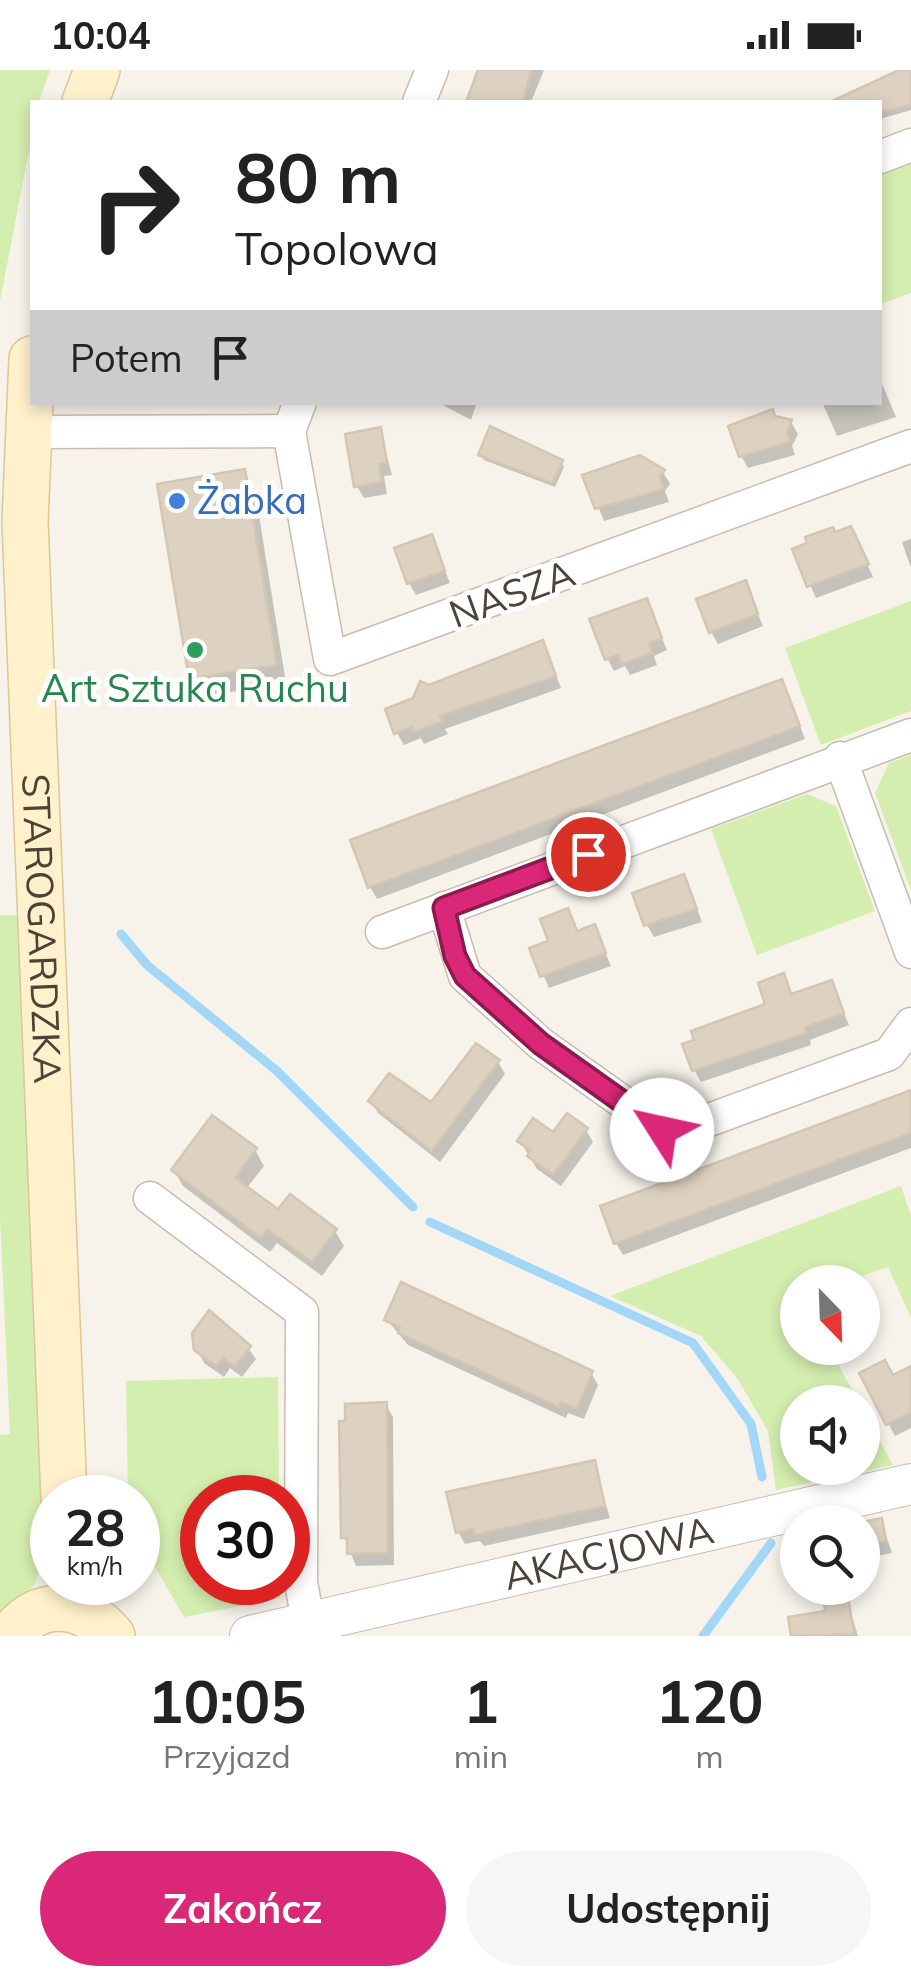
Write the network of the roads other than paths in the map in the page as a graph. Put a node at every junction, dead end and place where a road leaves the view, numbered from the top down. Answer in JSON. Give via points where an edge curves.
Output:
{"nodes":[{"id":1,"x":97,"y":70,"type":"edge"},
{"id":2,"x":432,"y":70,"type":"edge"},
{"id":3,"x":86,"y":100,"type":"edge"},
{"id":4,"x":420,"y":100,"type":"edge"},
{"id":5,"x":911,"y":145,"type":"edge"},
{"id":6,"x":882,"y":156,"type":"edge"},
{"id":7,"x":30,"y":389,"type":"edge"},
{"id":8,"x":294,"y":417,"type":"edge"},
{"id":9,"x":27,"y":432,"type":"junction"},
{"id":10,"x":911,"y":446,"type":"edge"},
{"id":11,"x":911,"y":735,"type":"edge"},
{"id":12,"x":840,"y":758,"type":"junction"},
{"id":13,"x":444,"y":908,"type":"junction"},
{"id":14,"x":382,"y":932,"type":"dead end"},
{"id":15,"x":911,"y":952,"type":"edge"},
{"id":16,"x":911,"y":1024,"type":"edge"},
{"id":17,"x":150,"y":1198,"type":"dead end"},
{"id":18,"x":63,"y":1475,"type":"edge"},
{"id":19,"x":911,"y":1484,"type":"edge"},
{"id":20,"x":308,"y":1622,"type":"junction"},
{"id":21,"x":250,"y":1636,"type":"edge"}],
"edges":[{"from":1,"to":3,"type":"main road"},
{"from":2,"to":4,"type":"street"},
{"from":5,"to":6,"type":"street"},
{"from":7,"to":9,"type":"main road","name":"STAROGARDZKA"},
{"from":8,"to":9,"type":"street","name":"NASZA"},
{"from":8,"to":10,"type":"street","name":"NASZA","via":[[330,659]]},
{"from":9,"to":18,"type":"main road","name":"STAROGARDZKA","via":[[25,522]]},
{"from":11,"to":12,"type":"street"},
{"from":12,"to":13,"type":"street"},
{"from":12,"to":15,"type":"street"},
{"from":13,"to":14,"type":"street"},
{"from":13,"to":16,"type":"street","via":[[465,976],[541,1044],[662,1130],[679,1131],[889,1054]]},
{"from":17,"to":20,"type":"street","via":[[302,1312],[301,1582]]},
{"from":19,"to":20,"type":"street","name":"AKACJOWA"},
{"from":20,"to":21,"type":"street","name":"AKACJOWA"}]}
